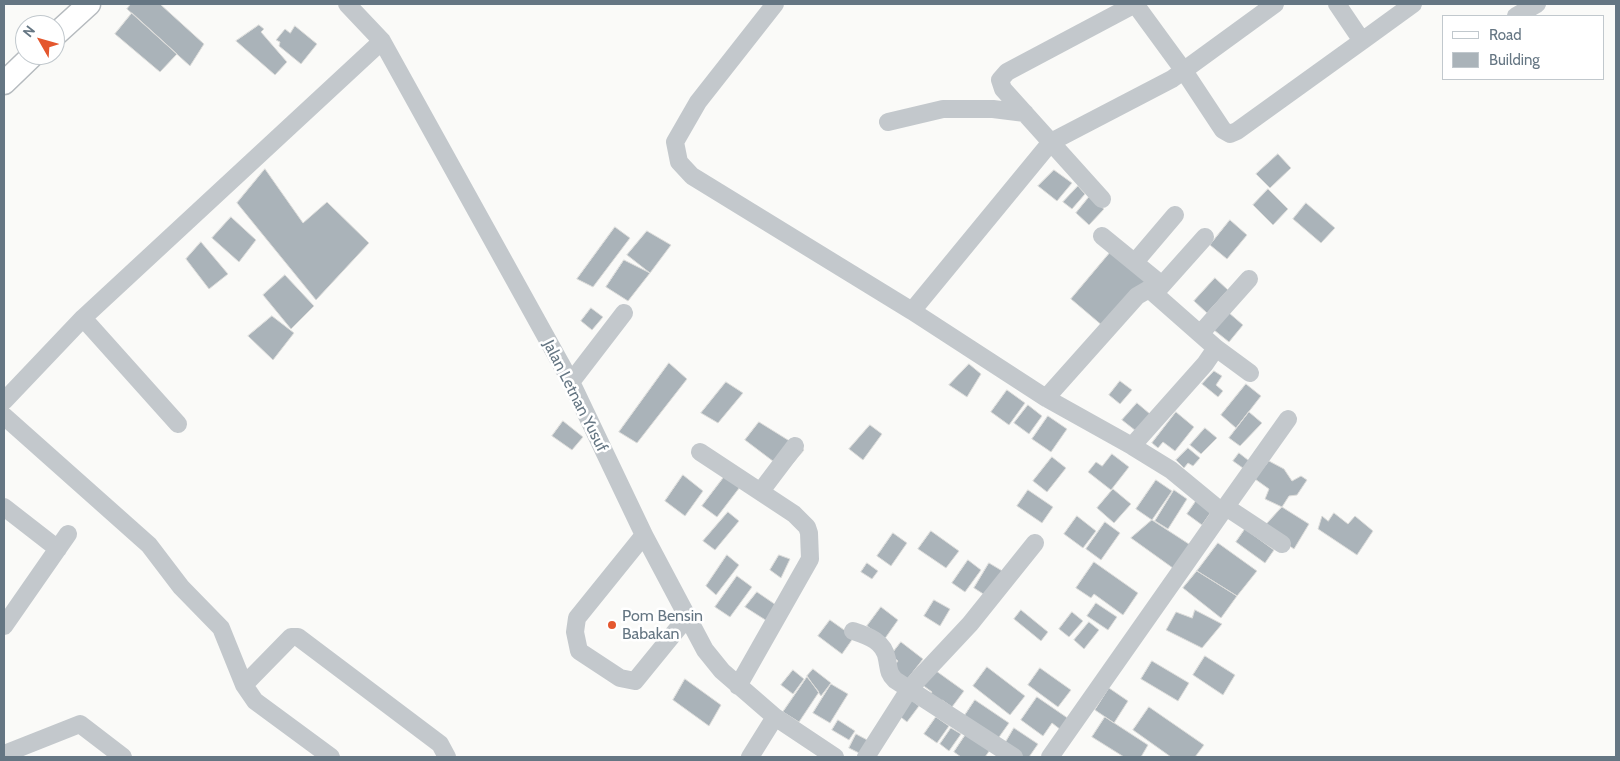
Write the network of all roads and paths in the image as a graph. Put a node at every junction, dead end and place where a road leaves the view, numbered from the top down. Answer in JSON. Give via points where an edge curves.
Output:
{"nodes":[{"id":1,"x":89,"y":4,"type":"edge"},
{"id":2,"x":347,"y":4,"type":"edge"},
{"id":3,"x":775,"y":4,"type":"edge"},
{"id":4,"x":1135,"y":4,"type":"edge"},
{"id":5,"x":1275,"y":4,"type":"edge"},
{"id":6,"x":1337,"y":4,"type":"edge"},
{"id":7,"x":1413,"y":4,"type":"edge"},
{"id":8,"x":1508,"y":4,"type":"edge"},
{"id":9,"x":1537,"y":4,"type":"edge"},
{"id":10,"x":1515,"y":15,"type":"edge"},
{"id":11,"x":1518,"y":15,"type":"edge"},
{"id":12,"x":65,"y":26,"type":"edge"},
{"id":13,"x":382,"y":41,"type":"junction"},
{"id":14,"x":1362,"y":41,"type":"junction"},
{"id":15,"x":23,"y":65,"type":"edge"},
{"id":16,"x":1184,"y":71,"type":"junction"},
{"id":17,"x":4,"y":83,"type":"edge"},
{"id":18,"x":1025,"y":113,"type":"junction"},
{"id":19,"x":888,"y":122,"type":"dead end"},
{"id":20,"x":1051,"y":142,"type":"junction"},
{"id":21,"x":1102,"y":199,"type":"dead end"},
{"id":22,"x":1175,"y":215,"type":"dead end"},
{"id":23,"x":1102,"y":236,"type":"dead end"},
{"id":24,"x":1204,"y":236,"type":"dead end"},
{"id":25,"x":1135,"y":262,"type":"junction"},
{"id":26,"x":1249,"y":279,"type":"dead end"},
{"id":27,"x":1158,"y":290,"type":"junction"},
{"id":28,"x":912,"y":311,"type":"junction"},
{"id":29,"x":624,"y":313,"type":"dead end"},
{"id":30,"x":83,"y":318,"type":"junction"},
{"id":31,"x":1200,"y":334,"type":"junction"},
{"id":32,"x":1216,"y":348,"type":"junction"},
{"id":33,"x":1250,"y":373,"type":"dead end"},
{"id":34,"x":570,"y":382,"type":"junction"},
{"id":35,"x":1046,"y":398,"type":"junction"},
{"id":36,"x":4,"y":401,"type":"edge"},
{"id":37,"x":4,"y":416,"type":"edge"},
{"id":38,"x":1288,"y":419,"type":"dead end"},
{"id":39,"x":178,"y":424,"type":"dead end"},
{"id":40,"x":795,"y":446,"type":"dead end"},
{"id":41,"x":1132,"y":446,"type":"junction"},
{"id":42,"x":700,"y":452,"type":"dead end"},
{"id":43,"x":761,"y":491,"type":"junction"},
{"id":44,"x":4,"y":507,"type":"edge"},
{"id":45,"x":1224,"y":509,"type":"junction"},
{"id":46,"x":68,"y":534,"type":"dead end"},
{"id":47,"x":644,"y":535,"type":"junction"},
{"id":48,"x":1035,"y":543,"type":"dead end"},
{"id":49,"x":1282,"y":544,"type":"dead end"},
{"id":50,"x":58,"y":549,"type":"junction"},
{"id":51,"x":688,"y":616,"type":"junction"},
{"id":52,"x":4,"y":626,"type":"edge"},
{"id":53,"x":853,"y":631,"type":"dead end"},
{"id":54,"x":244,"y":685,"type":"junction"},
{"id":55,"x":738,"y":686,"type":"junction"},
{"id":56,"x":910,"y":688,"type":"junction"},
{"id":57,"x":775,"y":717,"type":"junction"},
{"id":58,"x":439,"y":753,"type":"edge"},
{"id":59,"x":6,"y":755,"type":"edge"},
{"id":60,"x":123,"y":757,"type":"edge"},
{"id":61,"x":331,"y":757,"type":"edge"},
{"id":62,"x":750,"y":757,"type":"edge"},
{"id":63,"x":835,"y":757,"type":"edge"},
{"id":64,"x":866,"y":757,"type":"edge"},
{"id":65,"x":1014,"y":757,"type":"edge"},
{"id":66,"x":1050,"y":757,"type":"edge"}],
"edges":[{"from":1,"to":12,"type":"main road"},
{"from":2,"to":13,"type":"street","name":"Jalan Letnan Yusuf"},
{"from":3,"to":28,"type":"street","via":[[698,102],[675,142],[679,162],[709,187]]},
{"from":4,"to":16,"type":"street"},
{"from":4,"to":18,"type":"street","via":[[1002,76],[1003,89]]},
{"from":5,"to":16,"type":"street"},
{"from":6,"to":14,"type":"street"},
{"from":7,"to":14,"type":"street"},
{"from":8,"to":10,"type":"street"},
{"from":9,"to":11,"type":"street"},
{"from":13,"to":30,"type":"street"},
{"from":13,"to":34,"type":"street","name":"Jalan Letnan Yusuf"},
{"from":14,"to":16,"type":"street","via":[[1230,134],[1223,130]]},
{"from":15,"to":17,"type":"main road"},
{"from":16,"to":20,"type":"street"},
{"from":18,"to":19,"type":"street","via":[[943,109]]},
{"from":18,"to":20,"type":"street"},
{"from":20,"to":21,"type":"street"},
{"from":20,"to":28,"type":"street"},
{"from":22,"to":25,"type":"street"},
{"from":23,"to":25,"type":"street"},
{"from":24,"to":27,"type":"street"},
{"from":25,"to":27,"type":"street"},
{"from":26,"to":31,"type":"street"},
{"from":27,"to":31,"type":"street"},
{"from":27,"to":35,"type":"street","via":[[1149,289],[1139,294]]},
{"from":28,"to":35,"type":"street"},
{"from":29,"to":34,"type":"street"},
{"from":30,"to":36,"type":"street"},
{"from":30,"to":39,"type":"street"},
{"from":31,"to":32,"type":"street"},
{"from":32,"to":33,"type":"street"},
{"from":32,"to":41,"type":"street"},
{"from":34,"to":47,"type":"street","name":"Jalan Letnan Yusuf"},
{"from":35,"to":41,"type":"street"},
{"from":37,"to":54,"type":"street","via":[[149,545],[180,587],[222,628]]},
{"from":38,"to":45,"type":"street"},
{"from":40,"to":43,"type":"street"},
{"from":41,"to":45,"type":"street"},
{"from":42,"to":43,"type":"street"},
{"from":43,"to":55,"type":"street","via":[[807,527],[810,559]]},
{"from":44,"to":50,"type":"street"},
{"from":45,"to":49,"type":"street"},
{"from":45,"to":66,"type":"street"},
{"from":46,"to":50,"type":"street"},
{"from":47,"to":51,"type":"street","name":"Jalan Letnan Yusuf"},
{"from":47,"to":51,"type":"street","via":[[577,618],[575,632],[580,651],[620,678],[635,681]]},
{"from":48,"to":56,"type":"street","via":[[970,624]]},
{"from":50,"to":52,"type":"street"},
{"from":51,"to":55,"type":"street","name":"Jalan Letnan Yusuf","via":[[705,650]]},
{"from":53,"to":56,"type":"street","via":[[881,644],[888,673]]},
{"from":54,"to":58,"type":"street","via":[[294,636],[307,642]]},
{"from":54,"to":61,"type":"street","via":[[260,706]]},
{"from":55,"to":57,"type":"street","name":"Jalan Letnan Yusuf"},
{"from":56,"to":64,"type":"street"},
{"from":56,"to":65,"type":"street"},
{"from":57,"to":62,"type":"street"},
{"from":57,"to":63,"type":"street","name":"Jalan Letnan Yusuf"},
{"from":59,"to":60,"type":"street","via":[[80,724]]}]}
